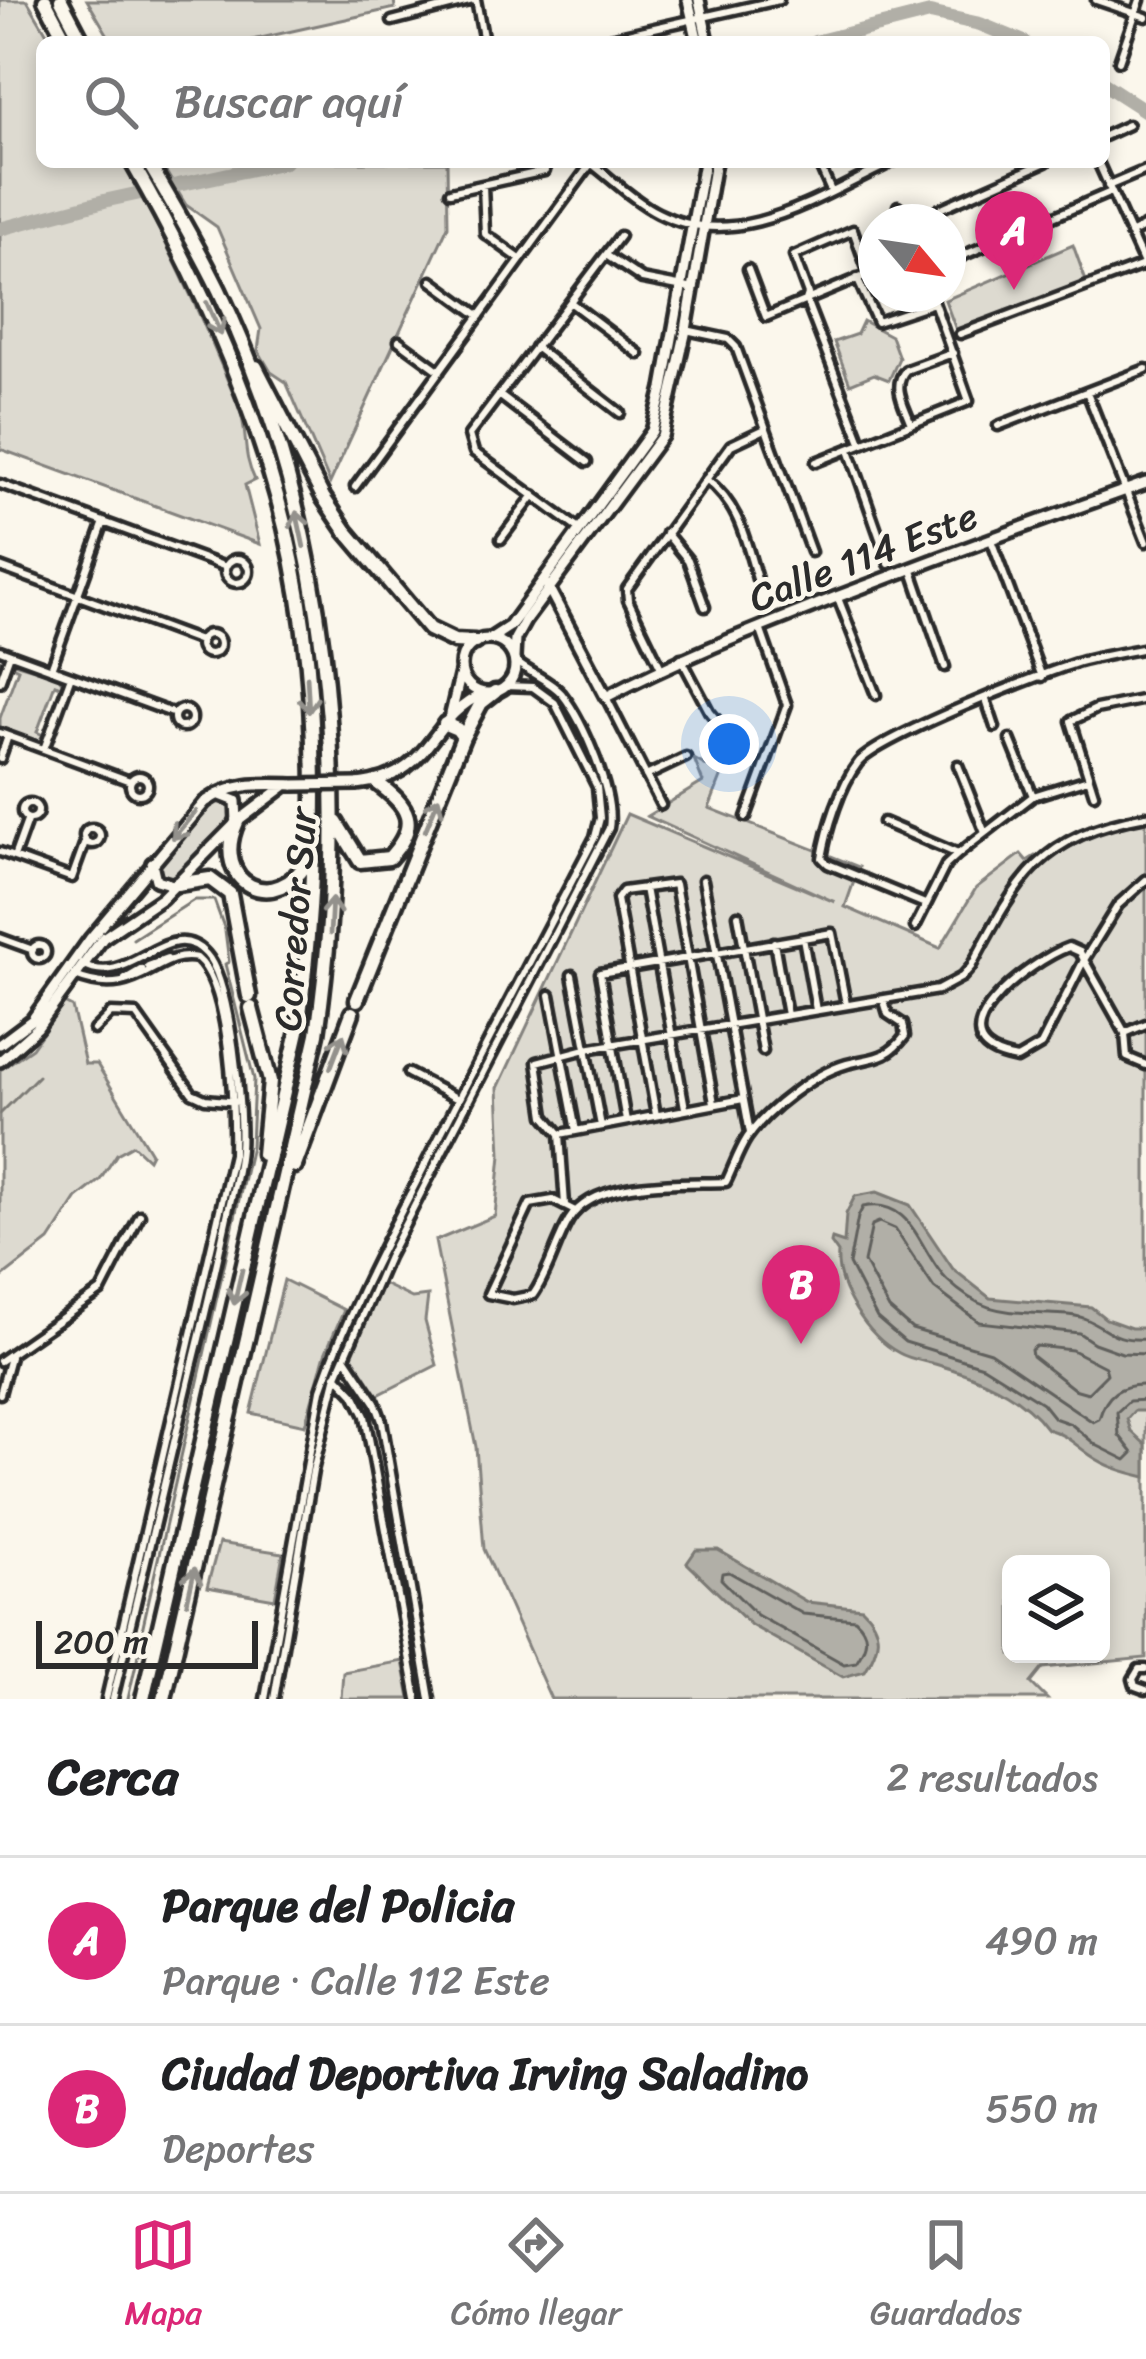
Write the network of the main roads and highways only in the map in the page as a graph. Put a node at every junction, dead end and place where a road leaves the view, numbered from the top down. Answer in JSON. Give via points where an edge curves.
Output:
{"nodes":[{"id":1,"x":45,"y":0,"type":"edge"},
{"id":2,"x":61,"y":0,"type":"edge"},
{"id":3,"x":688,"y":0,"type":"edge"},
{"id":4,"x":699,"y":0,"type":"edge"},
{"id":5,"x":698,"y":18,"type":"junction"},
{"id":6,"x":64,"y":36,"type":"edge"},
{"id":7,"x":80,"y":36,"type":"edge"},
{"id":8,"x":702,"y":36,"type":"edge"},
{"id":9,"x":141,"y":168,"type":"edge"},
{"id":10,"x":703,"y":168,"type":"edge"},
{"id":11,"x":713,"y":168,"type":"edge"},
{"id":12,"x":170,"y":212,"type":"junction"},
{"id":13,"x":698,"y":223,"type":"junction"},
{"id":14,"x":680,"y":329,"type":"junction"},
{"id":15,"x":237,"y":335,"type":"junction"},
{"id":16,"x":1146,"y":483,"type":"edge"},
{"id":17,"x":596,"y":527,"type":"junction"},
{"id":18,"x":580,"y":530,"type":"junction"},
{"id":19,"x":582,"y":545,"type":"junction"},
{"id":20,"x":560,"y":566,"type":"junction"},
{"id":21,"x":550,"y":588,"type":"junction"},
{"id":22,"x":530,"y":599,"type":"junction"},
{"id":23,"x":483,"y":640,"type":"junction"},
{"id":24,"x":514,"y":659,"type":"junction"},
{"id":25,"x":461,"y":669,"type":"junction"},
{"id":26,"x":495,"y":690,"type":"junction"},
{"id":27,"x":447,"y":722,"type":"junction"},
{"id":28,"x":463,"y":737,"type":"junction"},
{"id":29,"x":376,"y":782,"type":"junction"},
{"id":30,"x":290,"y":785,"type":"junction"},
{"id":31,"x":213,"y":796,"type":"junction"},
{"id":32,"x":334,"y":819,"type":"junction"},
{"id":33,"x":237,"y":822,"type":"junction"},
{"id":34,"x":313,"y":851,"type":"junction"},
{"id":35,"x":152,"y":863,"type":"junction"},
{"id":36,"x":177,"y":884,"type":"junction"},
{"id":37,"x":0,"y":1044,"type":"edge"},
{"id":38,"x":0,"y":1060,"type":"edge"},
{"id":39,"x":254,"y":1218,"type":"junction"},
{"id":40,"x":270,"y":1240,"type":"junction"},
{"id":41,"x":143,"y":1699,"type":"edge"},
{"id":42,"x":164,"y":1699,"type":"edge"}],
"edges":[{"from":1,"to":6,"type":"highway"},
{"from":2,"to":7,"type":"highway"},
{"from":3,"to":5,"type":"main road"},
{"from":4,"to":5,"type":"main road"},
{"from":5,"to":8,"type":"main road"},
{"from":9,"to":12,"type":"highway","name":"Corredor Sur"},
{"from":10,"to":13,"type":"main road"},
{"from":11,"to":13,"type":"main road"},
{"from":12,"to":15,"type":"highway","name":"Corredor Sur"},
{"from":12,"to":34,"type":"highway","name":"Corredor Sur","one_way":true,"via":[[278,501],[305,640]]},
{"from":13,"to":14,"type":"main road"},
{"from":14,"to":17,"type":"main road","via":[[662,436]]},
{"from":14,"to":18,"type":"main road","via":[[652,430]]},
{"from":15,"to":23,"type":"highway","via":[[346,531],[429,629],[454,641]]},
{"from":32,"to":15,"type":"highway","name":"Corredor Sur","one_way":true,"via":[[313,587],[294,498]]},
{"from":16,"to":21,"type":"main road","name":"Calle 114 Este","via":[[891,568],[605,697]]},
{"from":17,"to":18,"type":"main road"},
{"from":17,"to":19,"type":"main road"},
{"from":18,"to":19,"type":"main road"},
{"from":18,"to":20,"type":"main road"},
{"from":19,"to":20,"type":"main road"},
{"from":20,"to":21,"type":"main road"},
{"from":20,"to":22,"type":"main road"},
{"from":21,"to":22,"type":"main road"},
{"from":21,"to":24,"type":"main road","via":[[518,632]]},
{"from":22,"to":23,"type":"main road","via":[[505,631]]},
{"from":23,"to":24,"type":"main road","via":[[505,644]]},
{"from":23,"to":25,"type":"main road","via":[[463,656]]},
{"from":24,"to":26,"type":"main road","via":[[514,672]]},
{"from":25,"to":26,"type":"main road","via":[[472,688]]},
{"from":25,"to":27,"type":"main road"},
{"from":26,"to":27,"type":"main road"},
{"from":26,"to":28,"type":"highway"},
{"from":27,"to":28,"type":"highway"},
{"from":27,"to":29,"type":"main road","via":[[405,770]]},
{"from":40,"to":28,"type":"highway","one_way":true},
{"from":29,"to":30,"type":"main road","bridge":true},
{"from":29,"to":32,"type":"highway","via":[[405,806],[409,822],[389,858],[360,860]]},
{"from":30,"to":31,"type":"main road","via":[[248,784]]},
{"from":30,"to":33,"type":"main road"},
{"from":31,"to":33,"type":"main road","via":[[233,798]]},
{"from":31,"to":35,"type":"main road","one_way":true},
{"from":40,"to":32,"type":"highway","name":"Corredor Sur","one_way":true,"via":[[317,1034]]},
{"from":33,"to":34,"type":"highway","via":[[230,863],[258,888],[290,884]]},
{"from":33,"to":36,"type":"main road"},
{"from":34,"to":39,"type":"highway","name":"Corredor Sur","via":[[298,1031]]},
{"from":35,"to":36,"type":"main road","via":[[156,880]]},
{"from":35,"to":37,"type":"main road","via":[[32,1020]]},
{"from":36,"to":38,"type":"main road","via":[[103,938],[25,1043]]},
{"from":36,"to":39,"type":"highway","via":[[210,880],[230,894],[270,1081]]},
{"from":39,"to":41,"type":"highway","name":"Corredor Sur","one_way":true},
{"from":42,"to":40,"type":"highway","name":"Corredor Sur","one_way":true}]}
